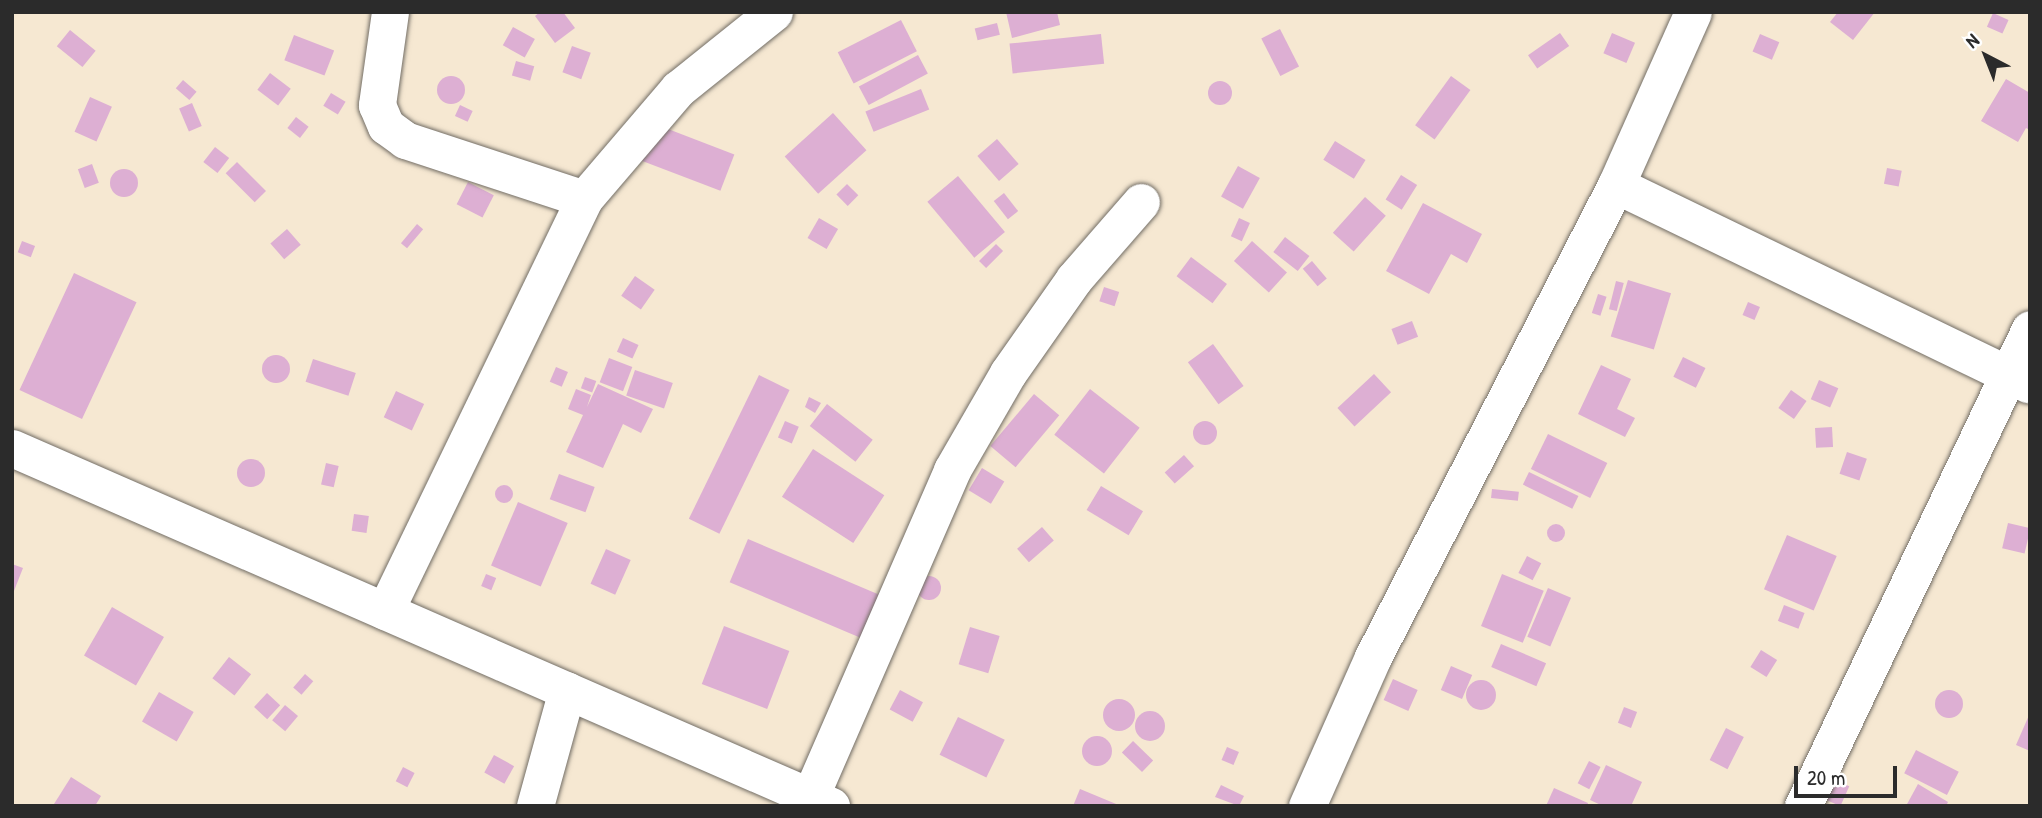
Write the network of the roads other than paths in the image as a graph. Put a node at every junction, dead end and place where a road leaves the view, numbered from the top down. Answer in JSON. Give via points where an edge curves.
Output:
{"nodes":[{"id":1,"x":390,"y":12,"type":"edge"},
{"id":2,"x":774,"y":12,"type":"edge"},
{"id":3,"x":1693,"y":12,"type":"edge"},
{"id":4,"x":1616,"y":185,"type":"junction"},
{"id":5,"x":584,"y":199,"type":"junction"},
{"id":6,"x":1141,"y":202,"type":"dead end"},
{"id":7,"x":2030,"y":329,"type":"edge"},
{"id":8,"x":2019,"y":379,"type":"edge"},
{"id":9,"x":12,"y":448,"type":"edge"},
{"id":10,"x":385,"y":611,"type":"junction"},
{"id":11,"x":567,"y":690,"type":"junction"},
{"id":12,"x":820,"y":801,"type":"edge"},
{"id":13,"x":535,"y":806,"type":"edge"},
{"id":14,"x":1307,"y":806,"type":"edge"},
{"id":15,"x":1803,"y":806,"type":"edge"}],
"edges":[{"from":1,"to":5,"type":"street","via":[[377,105],[386,126],[405,140]]},
{"from":2,"to":5,"type":"street","via":[[678,89]]},
{"from":3,"to":4,"type":"street"},
{"from":4,"to":8,"type":"street"},
{"from":4,"to":14,"type":"street","via":[[1373,657]]},
{"from":5,"to":10,"type":"street"},
{"from":6,"to":12,"type":"street","via":[[1074,279],[1015,362],[952,470]]},
{"from":7,"to":8,"type":"street"},
{"from":8,"to":15,"type":"street"},
{"from":9,"to":10,"type":"street"},
{"from":10,"to":11,"type":"street"},
{"from":11,"to":12,"type":"street"},
{"from":11,"to":13,"type":"street"}]}
